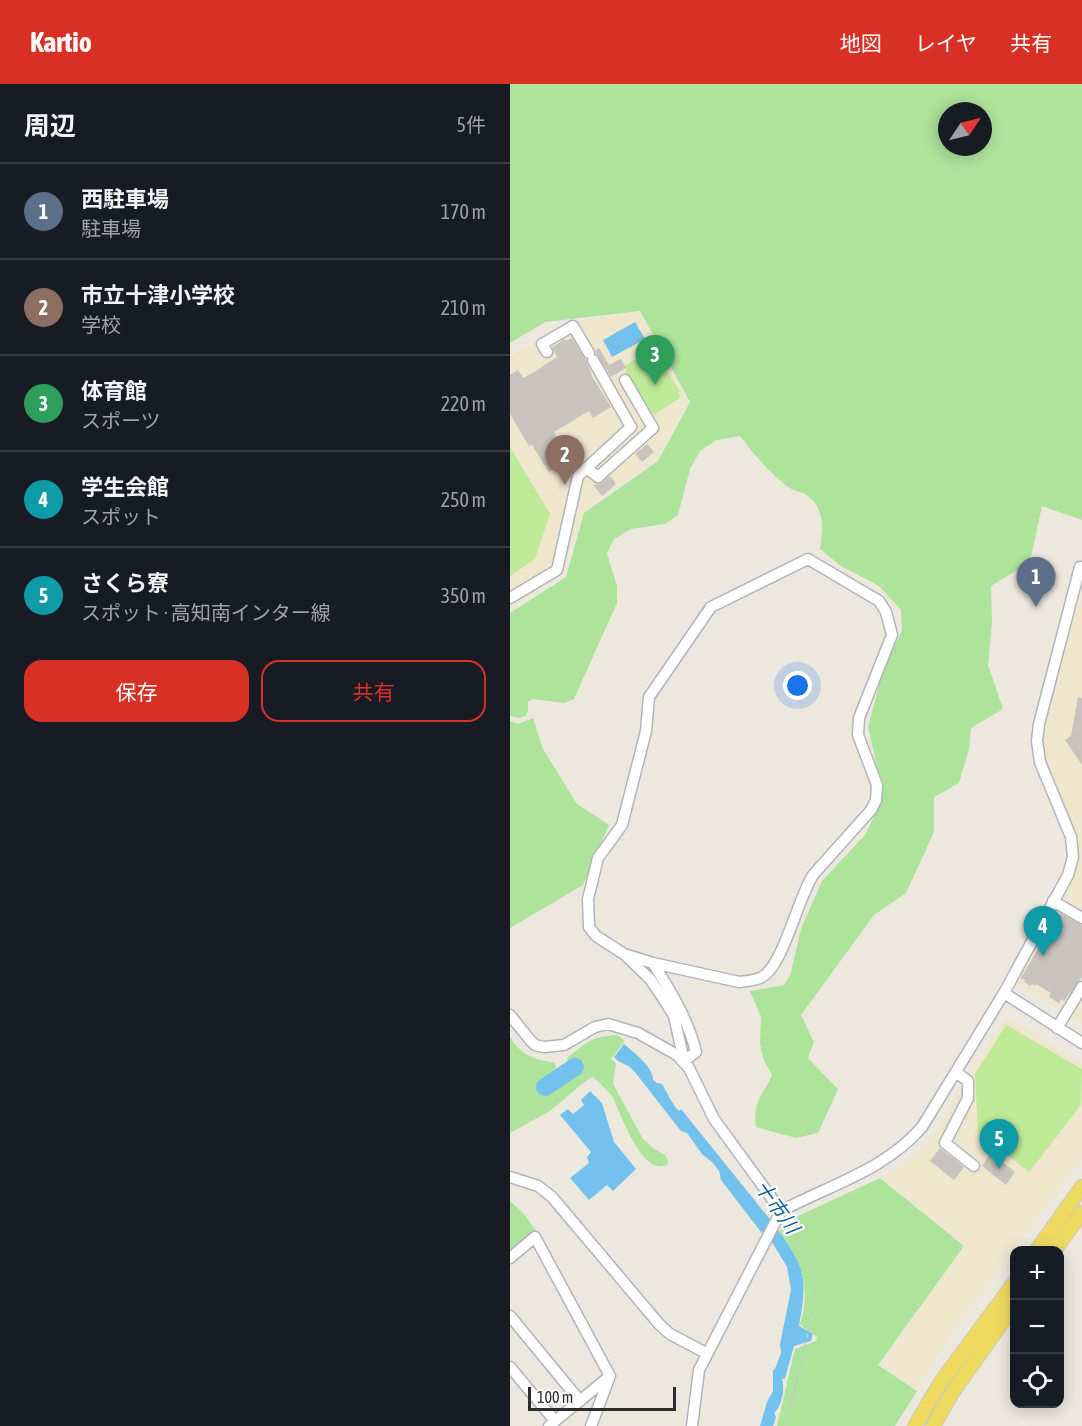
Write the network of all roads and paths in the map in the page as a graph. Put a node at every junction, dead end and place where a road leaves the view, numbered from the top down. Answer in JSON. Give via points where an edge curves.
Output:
{"nodes":[{"id":1,"x":547,"y":352,"type":"dead end"},
{"id":2,"x":625,"y":380,"type":"dead end"},
{"id":3,"x":585,"y":468,"type":"junction"},
{"id":4,"x":1082,"y":567,"type":"edge"},
{"id":5,"x":510,"y":598,"type":"edge"},
{"id":6,"x":1053,"y":901,"type":"junction"},
{"id":7,"x":1082,"y":918,"type":"edge"},
{"id":8,"x":624,"y":954,"type":"junction"},
{"id":9,"x":653,"y":963,"type":"junction"},
{"id":10,"x":1082,"y":987,"type":"edge"},
{"id":11,"x":1004,"y":993,"type":"junction"},
{"id":12,"x":510,"y":1015,"type":"edge"},
{"id":13,"x":1057,"y":1028,"type":"junction"},
{"id":14,"x":1082,"y":1043,"type":"edge"},
{"id":15,"x":684,"y":1060,"type":"junction"},
{"id":16,"x":957,"y":1073,"type":"junction"},
{"id":17,"x":974,"y":1166,"type":"dead end"},
{"id":18,"x":510,"y":1177,"type":"edge"},
{"id":19,"x":1082,"y":1187,"type":"edge"},
{"id":20,"x":1082,"y":1213,"type":"edge"},
{"id":21,"x":779,"y":1215,"type":"junction"},
{"id":22,"x":1041,"y":1246,"type":"edge"},
{"id":23,"x":1058,"y":1246,"type":"edge"},
{"id":24,"x":510,"y":1258,"type":"edge"},
{"id":25,"x":1010,"y":1287,"type":"edge"},
{"id":26,"x":1010,"y":1310,"type":"edge"},
{"id":27,"x":510,"y":1316,"type":"edge"},
{"id":28,"x":706,"y":1353,"type":"junction"},
{"id":29,"x":510,"y":1367,"type":"edge"},
{"id":30,"x":610,"y":1376,"type":"junction"},
{"id":31,"x":580,"y":1401,"type":"junction"},
{"id":32,"x":552,"y":1424,"type":"edge"},
{"id":33,"x":591,"y":1426,"type":"edge"},
{"id":34,"x":692,"y":1426,"type":"edge"},
{"id":35,"x":786,"y":1426,"type":"edge"},
{"id":36,"x":915,"y":1426,"type":"edge"},
{"id":37,"x":933,"y":1426,"type":"edge"}],
"edges":[{"from":1,"to":3,"type":"street","via":[[542,344],[573,326],[631,427]]},
{"from":2,"to":3,"type":"street","via":[[653,428],[598,477]]},
{"from":3,"to":5,"type":"street","via":[[578,476],[557,570]]},
{"from":4,"to":6,"type":"street","via":[[1037,741],[1040,762],[1071,837],[1073,857]]},
{"from":6,"to":7,"type":"street"},
{"from":6,"to":11,"type":"street"},
{"from":8,"to":9,"type":"street"},
{"from":8,"to":9,"type":"street","via":[[596,936],[590,927],[588,899],[598,858],[622,825],[646,731],[649,697],[711,607],[808,559],[879,601],[886,612],[892,635],[859,718],[858,735],[875,776],[876,800],[813,875],[777,961],[764,976],[739,982]]},
{"from":8,"to":15,"type":"street","via":[[650,979],[674,1016]]},
{"from":9,"to":15,"type":"street","via":[[685,1016],[692,1036],[696,1052]]},
{"from":10,"to":13,"type":"street"},
{"from":11,"to":13,"type":"street"},
{"from":11,"to":16,"type":"street"},
{"from":12,"to":15,"type":"street","via":[[535,1045],[564,1045],[608,1024],[638,1033]]},
{"from":13,"to":14,"type":"street"},
{"from":15,"to":21,"type":"street","via":[[714,1119]]},
{"from":16,"to":17,"type":"street","via":[[968,1082],[968,1098],[945,1143]]},
{"from":16,"to":21,"type":"street","via":[[922,1127],[904,1146],[868,1170]]},
{"from":18,"to":28,"type":"street","via":[[537,1186],[552,1197],[659,1324]]},
{"from":19,"to":22,"type":"main road"},
{"from":20,"to":23,"type":"main road"},
{"from":21,"to":28,"type":"street"},
{"from":21,"to":35,"type":"path","via":[[809,1257],[815,1293]]},
{"from":24,"to":30,"type":"street","via":[[535,1238]]},
{"from":25,"to":36,"type":"main road","via":[[941,1382]]},
{"from":26,"to":37,"type":"main road"},
{"from":27,"to":31,"type":"street"},
{"from":28,"to":34,"type":"street","via":[[699,1370]]},
{"from":29,"to":32,"type":"street"},
{"from":30,"to":31,"type":"street"},
{"from":30,"to":33,"type":"street"},
{"from":31,"to":32,"type":"street"}]}
